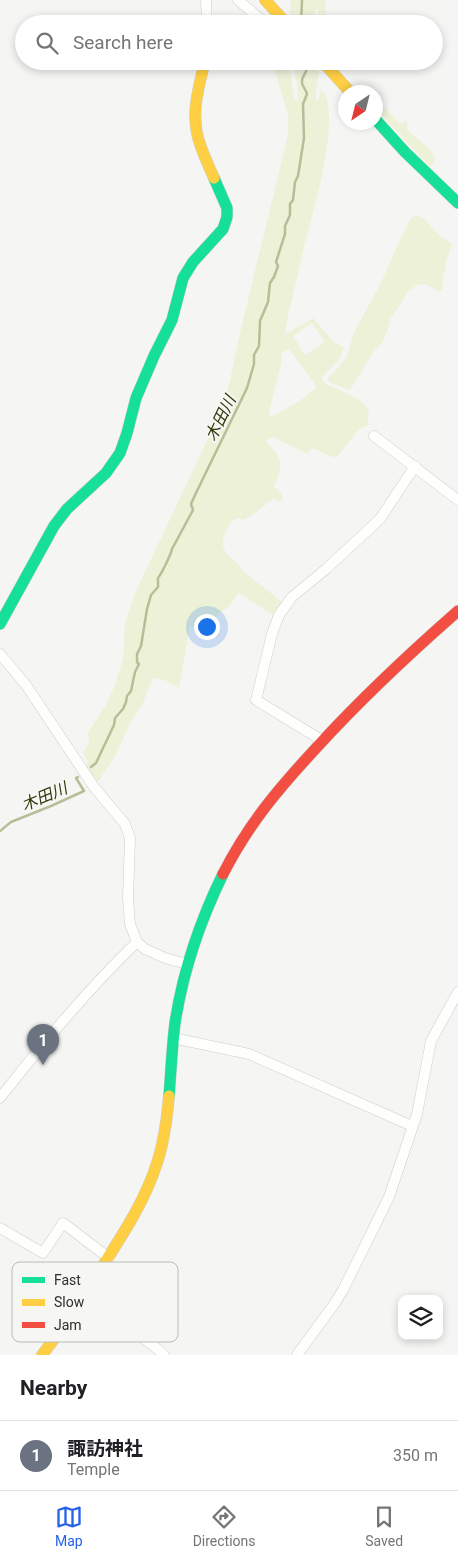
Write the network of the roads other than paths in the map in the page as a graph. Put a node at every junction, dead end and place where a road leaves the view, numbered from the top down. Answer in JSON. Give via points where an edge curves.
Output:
{"nodes":[{"id":1,"x":206,"y":0,"type":"edge"},
{"id":2,"x":238,"y":0,"type":"edge"},
{"id":3,"x":265,"y":0,"type":"edge"},
{"id":4,"x":207,"y":15,"type":"edge"},
{"id":5,"x":256,"y":15,"type":"edge"},
{"id":6,"x":279,"y":15,"type":"edge"},
{"id":7,"x":203,"y":70,"type":"edge"},
{"id":8,"x":330,"y":70,"type":"edge"},
{"id":9,"x":344,"y":85,"type":"edge"},
{"id":10,"x":383,"y":128,"type":"edge"},
{"id":11,"x":458,"y":203,"type":"edge"},
{"id":12,"x":374,"y":436,"type":"dead end"},
{"id":13,"x":415,"y":466,"type":"junction"},
{"id":14,"x":458,"y":500,"type":"edge"},
{"id":15,"x":458,"y":611,"type":"edge"},
{"id":16,"x":0,"y":624,"type":"edge"},
{"id":17,"x":0,"y":654,"type":"edge"},
{"id":18,"x":323,"y":741,"type":"junction"},
{"id":19,"x":137,"y":942,"type":"junction"},
{"id":20,"x":187,"y":964,"type":"junction"},
{"id":21,"x":458,"y":992,"type":"edge"},
{"id":22,"x":173,"y":1038,"type":"junction"},
{"id":23,"x":0,"y":1098,"type":"edge"},
{"id":24,"x":412,"y":1126,"type":"junction"},
{"id":25,"x":0,"y":1228,"type":"edge"},
{"id":26,"x":109,"y":1258,"type":"junction"},
{"id":27,"x":106,"y":1262,"type":"edge"},
{"id":28,"x":51,"y":1342,"type":"edge"},
{"id":29,"x":148,"y":1342,"type":"edge"},
{"id":30,"x":42,"y":1355,"type":"edge"},
{"id":31,"x":164,"y":1355,"type":"edge"},
{"id":32,"x":298,"y":1355,"type":"edge"}],
"edges":[{"from":1,"to":4,"type":"street"},
{"from":2,"to":5,"type":"street"},
{"from":3,"to":6,"type":"street"},
{"from":7,"to":16,"type":"street","via":[[196,101],[198,138],[226,208],[226,222],[183,278],[172,320],[136,398],[120,453],[106,473],[67,509],[54,526]]},
{"from":8,"to":9,"type":"street"},
{"from":10,"to":11,"type":"street"},
{"from":12,"to":13,"type":"street"},
{"from":13,"to":14,"type":"street"},
{"from":13,"to":18,"type":"street","via":[[380,519],[292,597],[279,615],[272,634],[256,700]]},
{"from":15,"to":18,"type":"street"},
{"from":17,"to":19,"type":"street","via":[[26,686],[94,787],[125,824],[130,838],[130,924]]},
{"from":18,"to":20,"type":"street","via":[[267,804],[236,850],[202,920]]},
{"from":19,"to":20,"type":"street","via":[[145,949]]},
{"from":19,"to":23,"type":"street","via":[[55,1029]]},
{"from":20,"to":22,"type":"street"},
{"from":21,"to":24,"type":"street","via":[[431,1041]]},
{"from":22,"to":24,"type":"street","via":[[249,1054]]},
{"from":22,"to":26,"type":"street","via":[[163,1144],[150,1186]]},
{"from":24,"to":32,"type":"street","via":[[389,1198],[335,1303]]},
{"from":25,"to":26,"type":"street","via":[[43,1253],[63,1223]]},
{"from":26,"to":27,"type":"street"},
{"from":28,"to":30,"type":"street"},
{"from":29,"to":31,"type":"street"}]}
